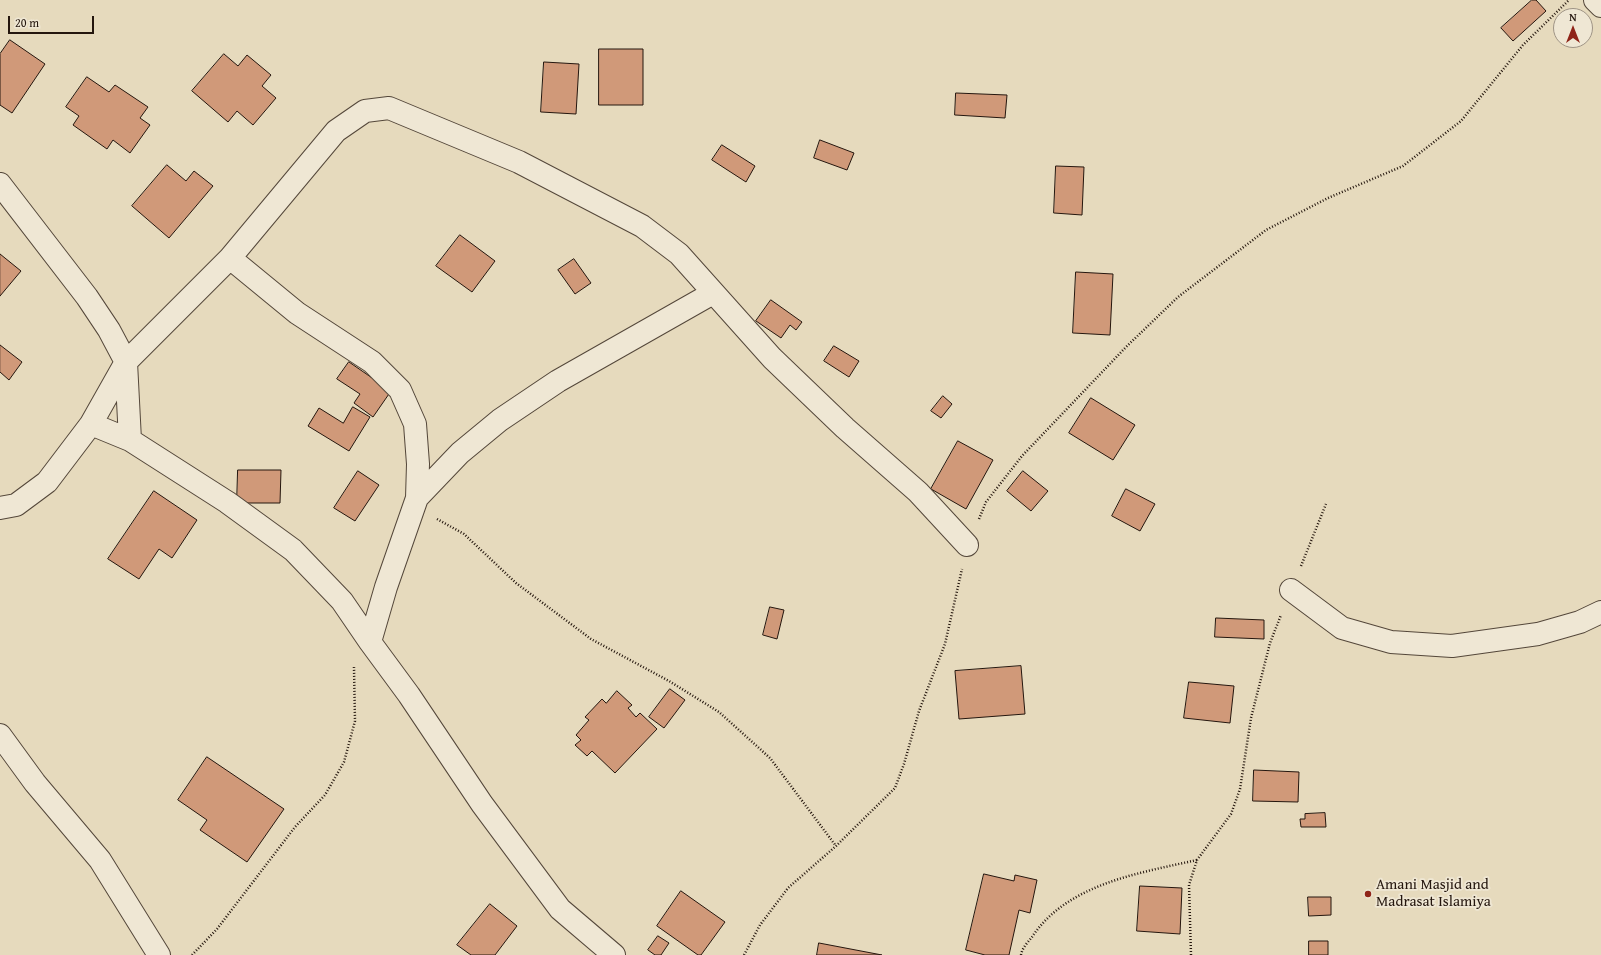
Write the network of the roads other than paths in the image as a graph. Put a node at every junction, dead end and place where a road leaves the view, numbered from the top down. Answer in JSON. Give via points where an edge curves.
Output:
{"nodes":[{"id":1,"x":1595,"y":0,"type":"edge"},
{"id":2,"x":1601,"y":6,"type":"edge"},
{"id":3,"x":0,"y":184,"type":"edge"},
{"id":4,"x":230,"y":258,"type":"junction"},
{"id":5,"x":713,"y":293,"type":"junction"},
{"id":6,"x":126,"y":362,"type":"junction"},
{"id":7,"x":91,"y":424,"type":"junction"},
{"id":8,"x":130,"y":440,"type":"junction"},
{"id":9,"x":415,"y":502,"type":"junction"},
{"id":10,"x":0,"y":508,"type":"edge"},
{"id":11,"x":967,"y":545,"type":"road end"},
{"id":12,"x":1291,"y":590,"type":"road end"},
{"id":13,"x":1601,"y":612,"type":"edge"},
{"id":14,"x":370,"y":642,"type":"junction"},
{"id":15,"x":0,"y":735,"type":"edge"},
{"id":16,"x":159,"y":955,"type":"edge"},
{"id":17,"x":614,"y":955,"type":"edge"}],
"edges":[{"from":1,"to":2,"type":"street"},
{"from":3,"to":6,"type":"street","via":[[87,297]]},
{"from":4,"to":5,"type":"street","via":[[336,131],[366,111],[389,108],[519,162],[642,226],[679,254]]},
{"from":4,"to":6,"type":"street"},
{"from":4,"to":9,"type":"street","via":[[297,313],[372,362],[400,390],[415,424],[418,464]]},
{"from":5,"to":9,"type":"street","via":[[558,381],[500,420],[460,453]]},
{"from":5,"to":11,"type":"street","via":[[772,358],[845,428],[918,492]]},
{"from":6,"to":7,"type":"street"},
{"from":6,"to":8,"type":"street"},
{"from":7,"to":8,"type":"street"},
{"from":7,"to":10,"type":"street","via":[[47,482],[16,505]]},
{"from":8,"to":14,"type":"street","via":[[227,502],[293,550],[342,601]]},
{"from":9,"to":14,"type":"street"},
{"from":12,"to":13,"type":"street","via":[[1342,628],[1391,642],[1452,646],[1538,634],[1580,622]]},
{"from":14,"to":17,"type":"street","via":[[482,804],[560,909]]},
{"from":15,"to":16,"type":"street","via":[[35,782],[100,860]]}]}
